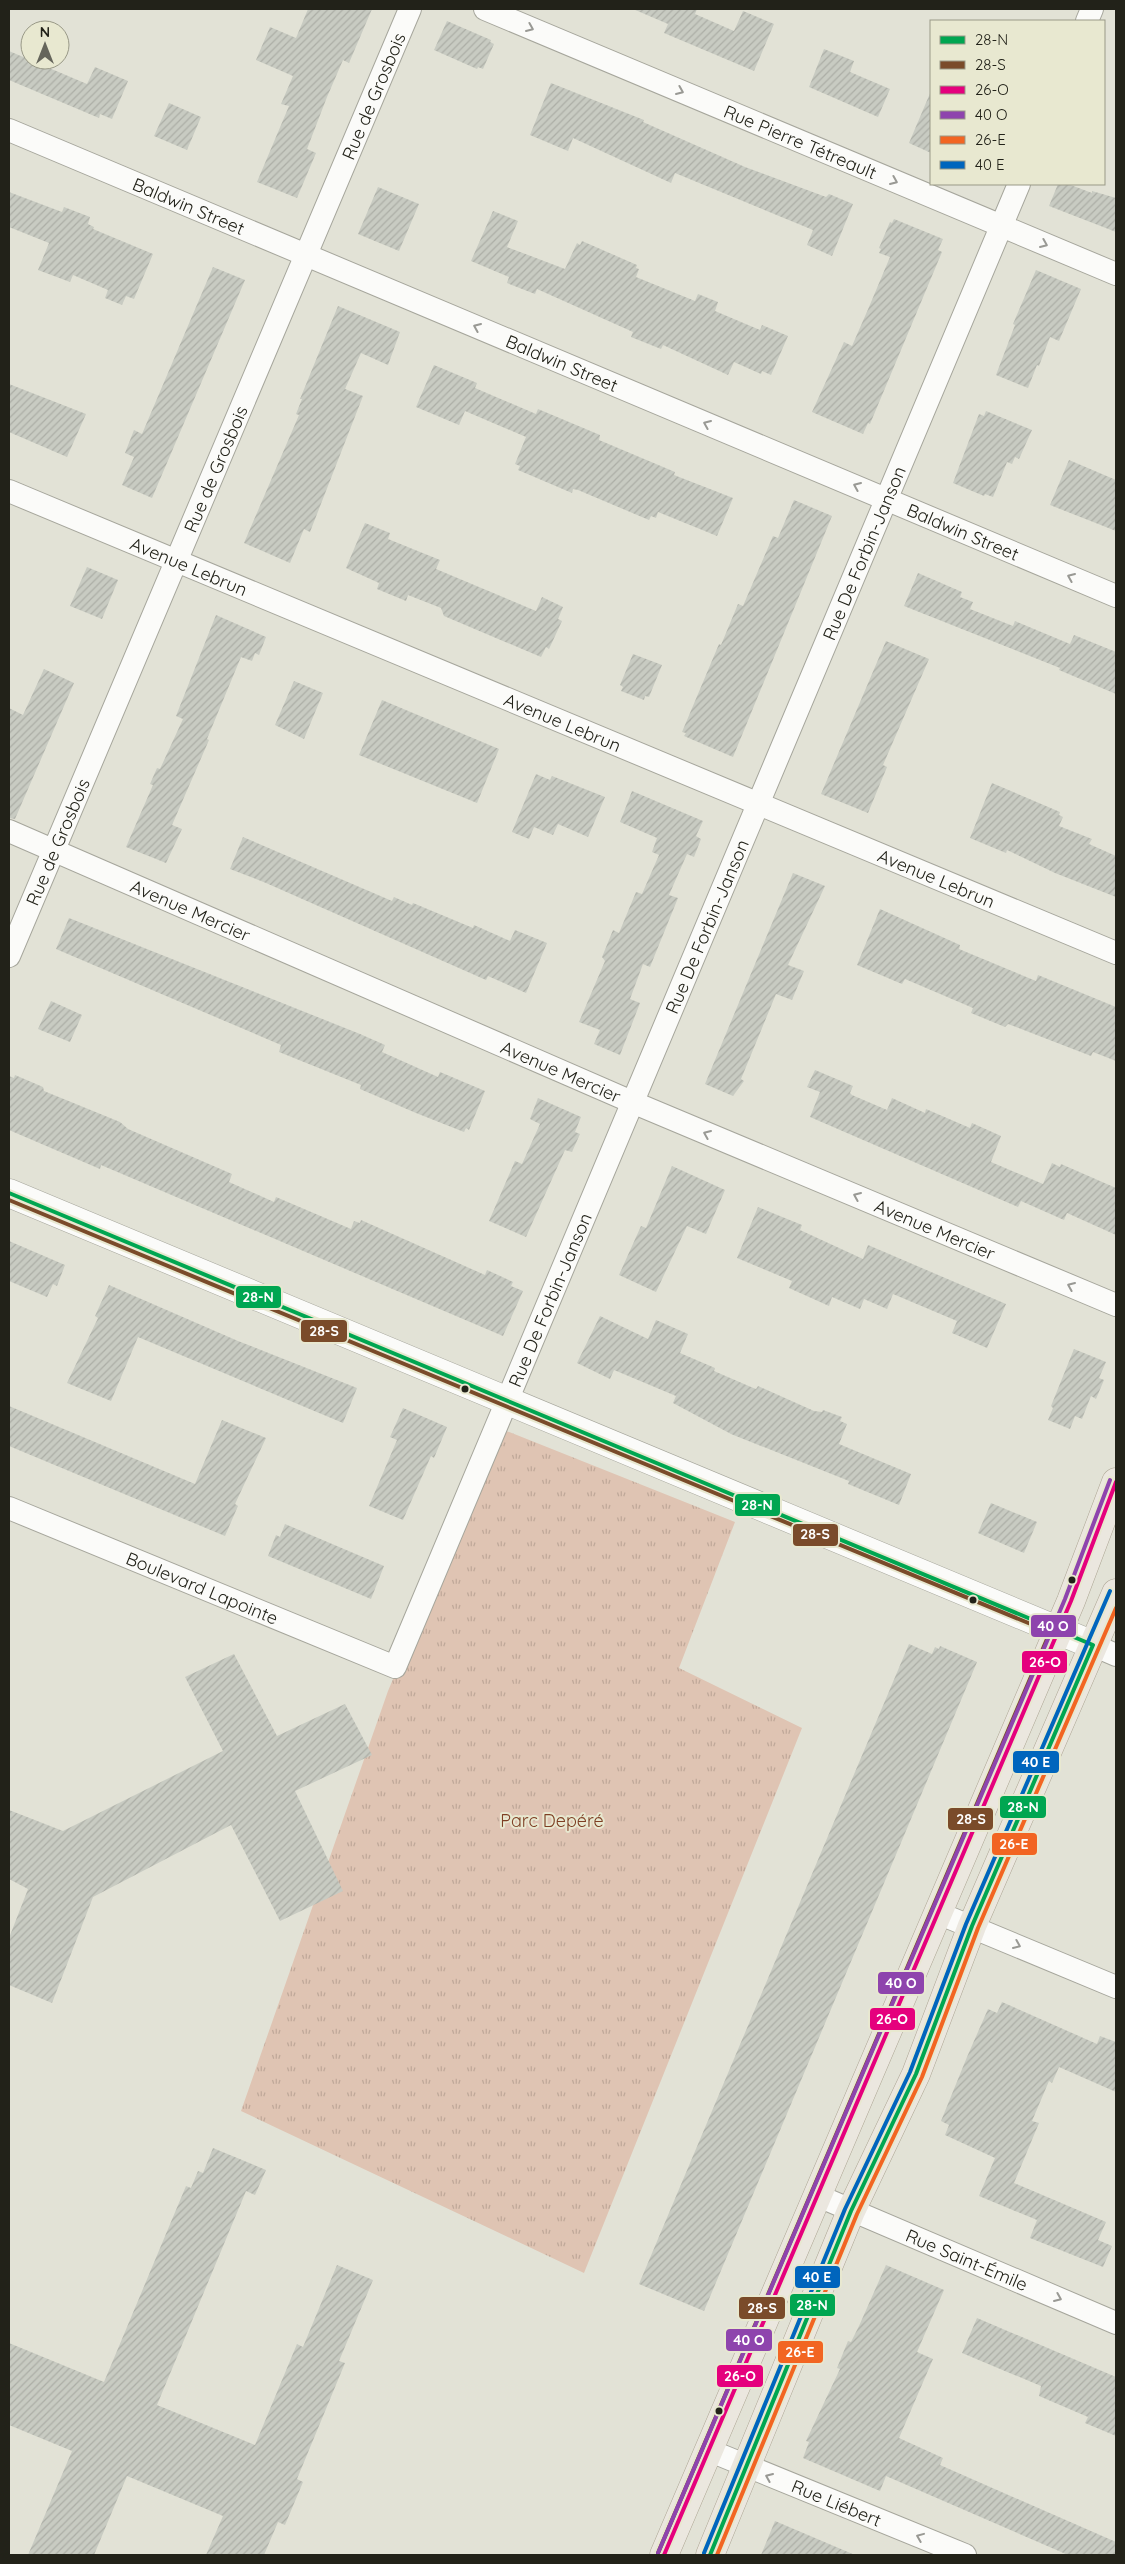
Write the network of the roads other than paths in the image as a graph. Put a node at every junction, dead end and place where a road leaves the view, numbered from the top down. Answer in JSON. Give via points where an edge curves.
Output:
{"nodes":[{"id":1,"x":410,"y":9,"type":"edge"},
{"id":2,"x":485,"y":9,"type":"edge"},
{"id":3,"x":9,"y":130,"type":"edge"},
{"id":4,"x":1019,"y":185,"type":"edge"},
{"id":5,"x":1001,"y":226,"type":"junction"},
{"id":6,"x":306,"y":256,"type":"junction"},
{"id":7,"x":1116,"y":274,"type":"edge"},
{"id":8,"x":9,"y":491,"type":"edge"},
{"id":9,"x":886,"y":499,"type":"junction"},
{"id":10,"x":176,"y":561,"type":"junction"},
{"id":11,"x":1116,"y":596,"type":"edge"},
{"id":12,"x":758,"y":803,"type":"junction"},
{"id":13,"x":9,"y":831,"type":"edge"},
{"id":14,"x":54,"y":850,"type":"junction"},
{"id":15,"x":1116,"y":953,"type":"edge"},
{"id":16,"x":9,"y":956,"type":"edge"},
{"id":17,"x":632,"y":1102,"type":"junction"},
{"id":18,"x":9,"y":1193,"type":"edge"},
{"id":19,"x":1116,"y":1304,"type":"edge"},
{"id":20,"x":507,"y":1400,"type":"junction"},
{"id":21,"x":1116,"y":1482,"type":"edge"},
{"id":22,"x":9,"y":1508,"type":"edge"},
{"id":23,"x":1116,"y":1593,"type":"edge"},
{"id":24,"x":1058,"y":1629,"type":"junction"},
{"id":25,"x":1105,"y":1650,"type":"edge"},
{"id":26,"x":395,"y":1668,"type":"joint"},
{"id":27,"x":938,"y":1913,"type":"junction"},
{"id":28,"x":972,"y":1926,"type":"junction"},
{"id":29,"x":1116,"y":1987,"type":"edge"},
{"id":30,"x":816,"y":2195,"type":"junction"},
{"id":31,"x":851,"y":2211,"type":"junction"},
{"id":32,"x":1116,"y":2323,"type":"edge"},
{"id":33,"x":708,"y":2450,"type":"junction"},
{"id":34,"x":746,"y":2467,"type":"junction"},
{"id":35,"x":664,"y":2555,"type":"edge"},
{"id":36,"x":710,"y":2555,"type":"edge"},
{"id":37,"x":965,"y":2555,"type":"edge"}],
"edges":[{"from":1,"to":6,"type":"street","name":"Rue de Grosbois"},
{"from":2,"to":5,"type":"street","name":"Rue Pierre Tétreault","one_way":true},
{"from":3,"to":6,"type":"street","name":"Baldwin Street"},
{"from":4,"to":5,"type":"street","name":"Rue De Forbin-Janson"},
{"from":5,"to":7,"type":"street","name":"Rue Pierre Tétreault","one_way":true},
{"from":5,"to":9,"type":"street","name":"Rue De Forbin-Janson"},
{"from":9,"to":6,"type":"street","name":"Baldwin Street","one_way":true},
{"from":6,"to":10,"type":"street","name":"Rue de Grosbois"},
{"from":8,"to":10,"type":"street","name":"Avenue Lebrun"},
{"from":11,"to":9,"type":"street","name":"Baldwin Street","one_way":true},
{"from":9,"to":12,"type":"street","name":"Rue De Forbin-Janson"},
{"from":10,"to":12,"type":"street","name":"Avenue Lebrun"},
{"from":10,"to":14,"type":"street","name":"Rue de Grosbois"},
{"from":12,"to":15,"type":"street","name":"Avenue Lebrun"},
{"from":12,"to":17,"type":"street","name":"Rue De Forbin-Janson"},
{"from":13,"to":14,"type":"street","name":"Avenue Mercier"},
{"from":14,"to":16,"type":"street","name":"Rue de Grosbois"},
{"from":14,"to":17,"type":"street","name":"Avenue Mercier"},
{"from":19,"to":17,"type":"street","name":"Avenue Mercier","one_way":true},
{"from":17,"to":20,"type":"street","name":"Rue De Forbin-Janson"},
{"from":18,"to":20,"type":"street"},
{"from":20,"to":24,"type":"street"},
{"from":20,"to":26,"type":"street","name":"Rue De Forbin-Janson"},
{"from":21,"to":24,"type":"main road"},
{"from":22,"to":26,"type":"street","name":"Boulevard Lapointe"},
{"from":23,"to":25,"type":"main road"},
{"from":24,"to":25,"type":"street"},
{"from":24,"to":27,"type":"main road"},
{"from":25,"to":28,"type":"main road"},
{"from":27,"to":28,"type":"street"},
{"from":27,"to":30,"type":"main road"},
{"from":28,"to":29,"type":"street","one_way":true},
{"from":28,"to":31,"type":"main road","via":[[916,2074]]},
{"from":30,"to":31,"type":"street","name":"Rue Saint-Émile"},
{"from":30,"to":33,"type":"main road"},
{"from":31,"to":32,"type":"street","name":"Rue Saint-Émile","one_way":true},
{"from":31,"to":34,"type":"main road"},
{"from":33,"to":34,"type":"street","name":"Rue Liébert"},
{"from":33,"to":35,"type":"main road"},
{"from":34,"to":36,"type":"main road"},
{"from":37,"to":34,"type":"street","name":"Rue Liébert","one_way":true}]}
